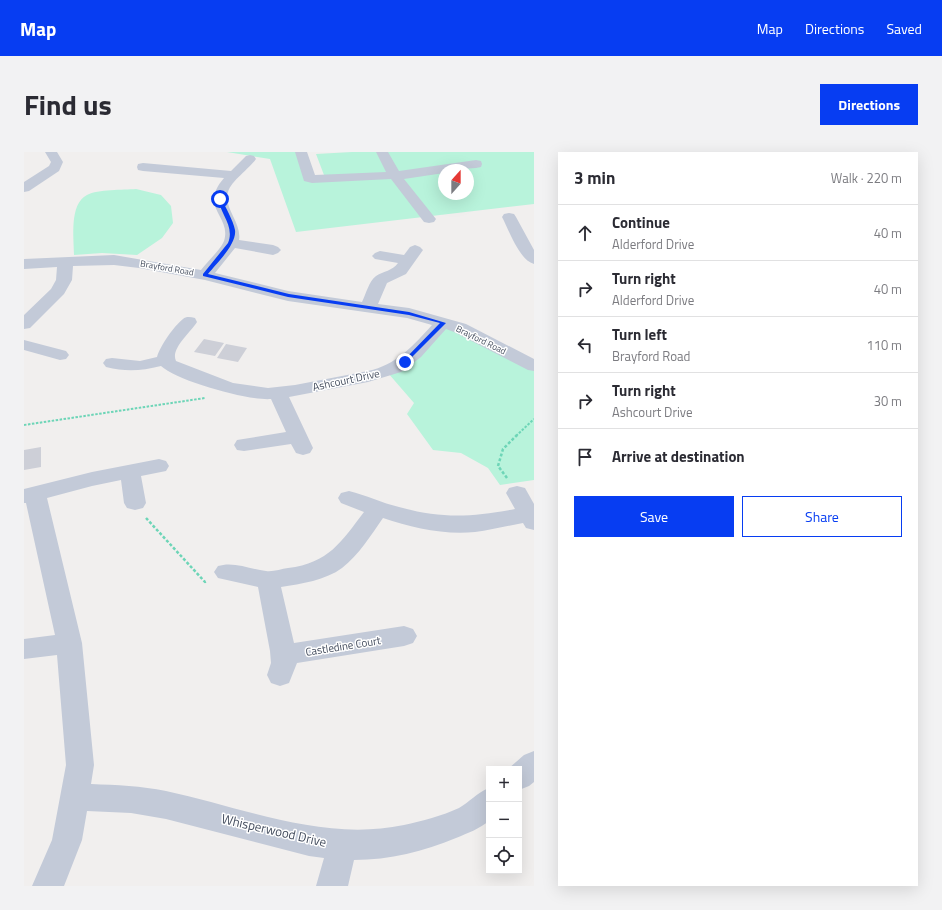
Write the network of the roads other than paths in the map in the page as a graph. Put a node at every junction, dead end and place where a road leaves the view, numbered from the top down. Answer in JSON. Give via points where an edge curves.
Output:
{"nodes":[{"id":1,"x":51,"y":152,"type":"edge"},
{"id":2,"x":301,"y":152,"type":"edge"},
{"id":3,"x":382,"y":152,"type":"edge"},
{"id":4,"x":250,"y":159,"type":"dead end"},
{"id":5,"x":476,"y":164,"type":"dead end"},
{"id":6,"x":143,"y":167,"type":"dead end"},
{"id":7,"x":32,"y":170,"type":"dead end"},
{"id":8,"x":48,"y":173,"type":"junction"},
{"id":9,"x":235,"y":175,"type":"junction"},
{"id":10,"x":394,"y":175,"type":"junction"},
{"id":11,"x":24,"y":188,"type":"edge"},
{"id":12,"x":510,"y":217,"type":"dead end"},
{"id":13,"x":429,"y":219,"type":"dead end"},
{"id":14,"x":527,"y":238,"type":"edge"},
{"id":15,"x":230,"y":243,"type":"junction"},
{"id":16,"x":273,"y":250,"type":"dead end"},
{"id":17,"x":380,"y":256,"type":"dead end"},
{"id":18,"x":534,"y":259,"type":"edge"},
{"id":19,"x":65,"y":263,"type":"junction"},
{"id":20,"x":24,"y":264,"type":"edge"},
{"id":21,"x":205,"y":275,"type":"junction"},
{"id":22,"x":368,"y":308,"type":"junction"},
{"id":23,"x":189,"y":322,"type":"dead end"},
{"id":24,"x":443,"y":323,"type":"junction"},
{"id":25,"x":24,"y":324,"type":"edge"},
{"id":26,"x":25,"y":346,"type":"edge"},
{"id":27,"x":60,"y":355,"type":"dead end"},
{"id":28,"x":166,"y":360,"type":"junction"},
{"id":29,"x":112,"y":363,"type":"dead end"},
{"id":30,"x":533,"y":365,"type":"edge"},
{"id":31,"x":278,"y":393,"type":"junction"},
{"id":32,"x":244,"y":445,"type":"dead end"},
{"id":33,"x":159,"y":466,"type":"dead end"},
{"id":34,"x":130,"y":471,"type":"junction"},
{"id":35,"x":517,"y":492,"type":"road end"},
{"id":36,"x":30,"y":495,"type":"edge"},
{"id":37,"x":349,"y":498,"type":"dead end"},
{"id":38,"x":135,"y":503,"type":"road end"},
{"id":39,"x":378,"y":509,"type":"junction"},
{"id":40,"x":531,"y":518,"type":"edge"},
{"id":41,"x":226,"y":572,"type":"road end"},
{"id":42,"x":268,"y":580,"type":"junction"},
{"id":43,"x":404,"y":636,"type":"dead end"},
{"id":44,"x":69,"y":643,"type":"junction"},
{"id":45,"x":24,"y":649,"type":"edge"},
{"id":46,"x":534,"y":764,"type":"edge"},
{"id":47,"x":522,"y":774,"type":"edge"},
{"id":48,"x":75,"y":797,"type":"junction"},
{"id":49,"x":486,"y":805,"type":"edge"},
{"id":50,"x":343,"y":845,"type":"junction"},
{"id":51,"x":48,"y":886,"type":"edge"},
{"id":52,"x":332,"y":886,"type":"edge"}],
"edges":[{"from":1,"to":8,"type":"street","via":[[56,162]]},
{"from":2,"to":10,"type":"street","via":[[309,178],[312,179]]},
{"from":3,"to":10,"type":"street"},
{"from":4,"to":9,"type":"street"},
{"from":5,"to":10,"type":"street"},
{"from":6,"to":9,"type":"street","via":[[172,165]]},
{"from":7,"to":8,"type":"street"},
{"from":8,"to":11,"type":"street"},
{"from":9,"to":15,"type":"street","via":[[222,191],[220,199],[233,230]]},
{"from":10,"to":13,"type":"street"},
{"from":12,"to":14,"type":"street"},
{"from":14,"to":18,"type":"street","via":[[528,254]]},
{"from":15,"to":16,"type":"street"},
{"from":15,"to":21,"type":"street"},
{"from":17,"to":22,"type":"street","via":[[412,255],[400,271],[381,280]]},
{"from":19,"to":20,"type":"street","name":"Brayford Road"},
{"from":19,"to":21,"type":"street","name":"Brayford Road","via":[[114,260]]},
{"from":19,"to":25,"type":"street","via":[[64,280],[58,291]]},
{"from":21,"to":22,"type":"street","name":"Brayford Road","via":[[288,296]]},
{"from":22,"to":24,"type":"street","name":"Brayford Road","via":[[409,313]]},
{"from":23,"to":28,"type":"street","via":[[169,349]]},
{"from":24,"to":30,"type":"street","name":"Brayford Road","via":[[460,328]]},
{"from":24,"to":31,"type":"street","name":"Ashcourt Drive","via":[[412,356],[394,368],[375,375]]},
{"from":26,"to":27,"type":"street"},
{"from":28,"to":29,"type":"street","via":[[140,366]]},
{"from":28,"to":31,"type":"street","name":"Ashcourt Drive","via":[[173,367],[210,382],[266,394]]},
{"from":31,"to":32,"type":"street","via":[[301,443]]},
{"from":33,"to":34,"type":"street"},
{"from":34,"to":36,"type":"street"},
{"from":34,"to":38,"type":"street"},
{"from":35,"to":40,"type":"street"},
{"from":36,"to":44,"type":"street"},
{"from":37,"to":39,"type":"street"},
{"from":39,"to":40,"type":"street","via":[[407,517],[454,524]]},
{"from":39,"to":42,"type":"street","via":[[349,548],[334,562],[319,570],[298,576]]},
{"from":41,"to":42,"type":"street"},
{"from":42,"to":43,"type":"street","name":"Castledine Court","via":[[282,665]]},
{"from":44,"to":45,"type":"street"},
{"from":44,"to":48,"type":"street","via":[[80,765]]},
{"from":46,"to":47,"type":"street"},
{"from":48,"to":50,"type":"street","name":"Whisperwood Drive","via":[[131,799],[166,805],[309,841]]},
{"from":48,"to":51,"type":"street","via":[[67,840]]},
{"from":49,"to":50,"type":"street","name":"Whisperwood Drive","via":[[470,818],[434,832],[404,840]]},
{"from":50,"to":52,"type":"street"}]}
